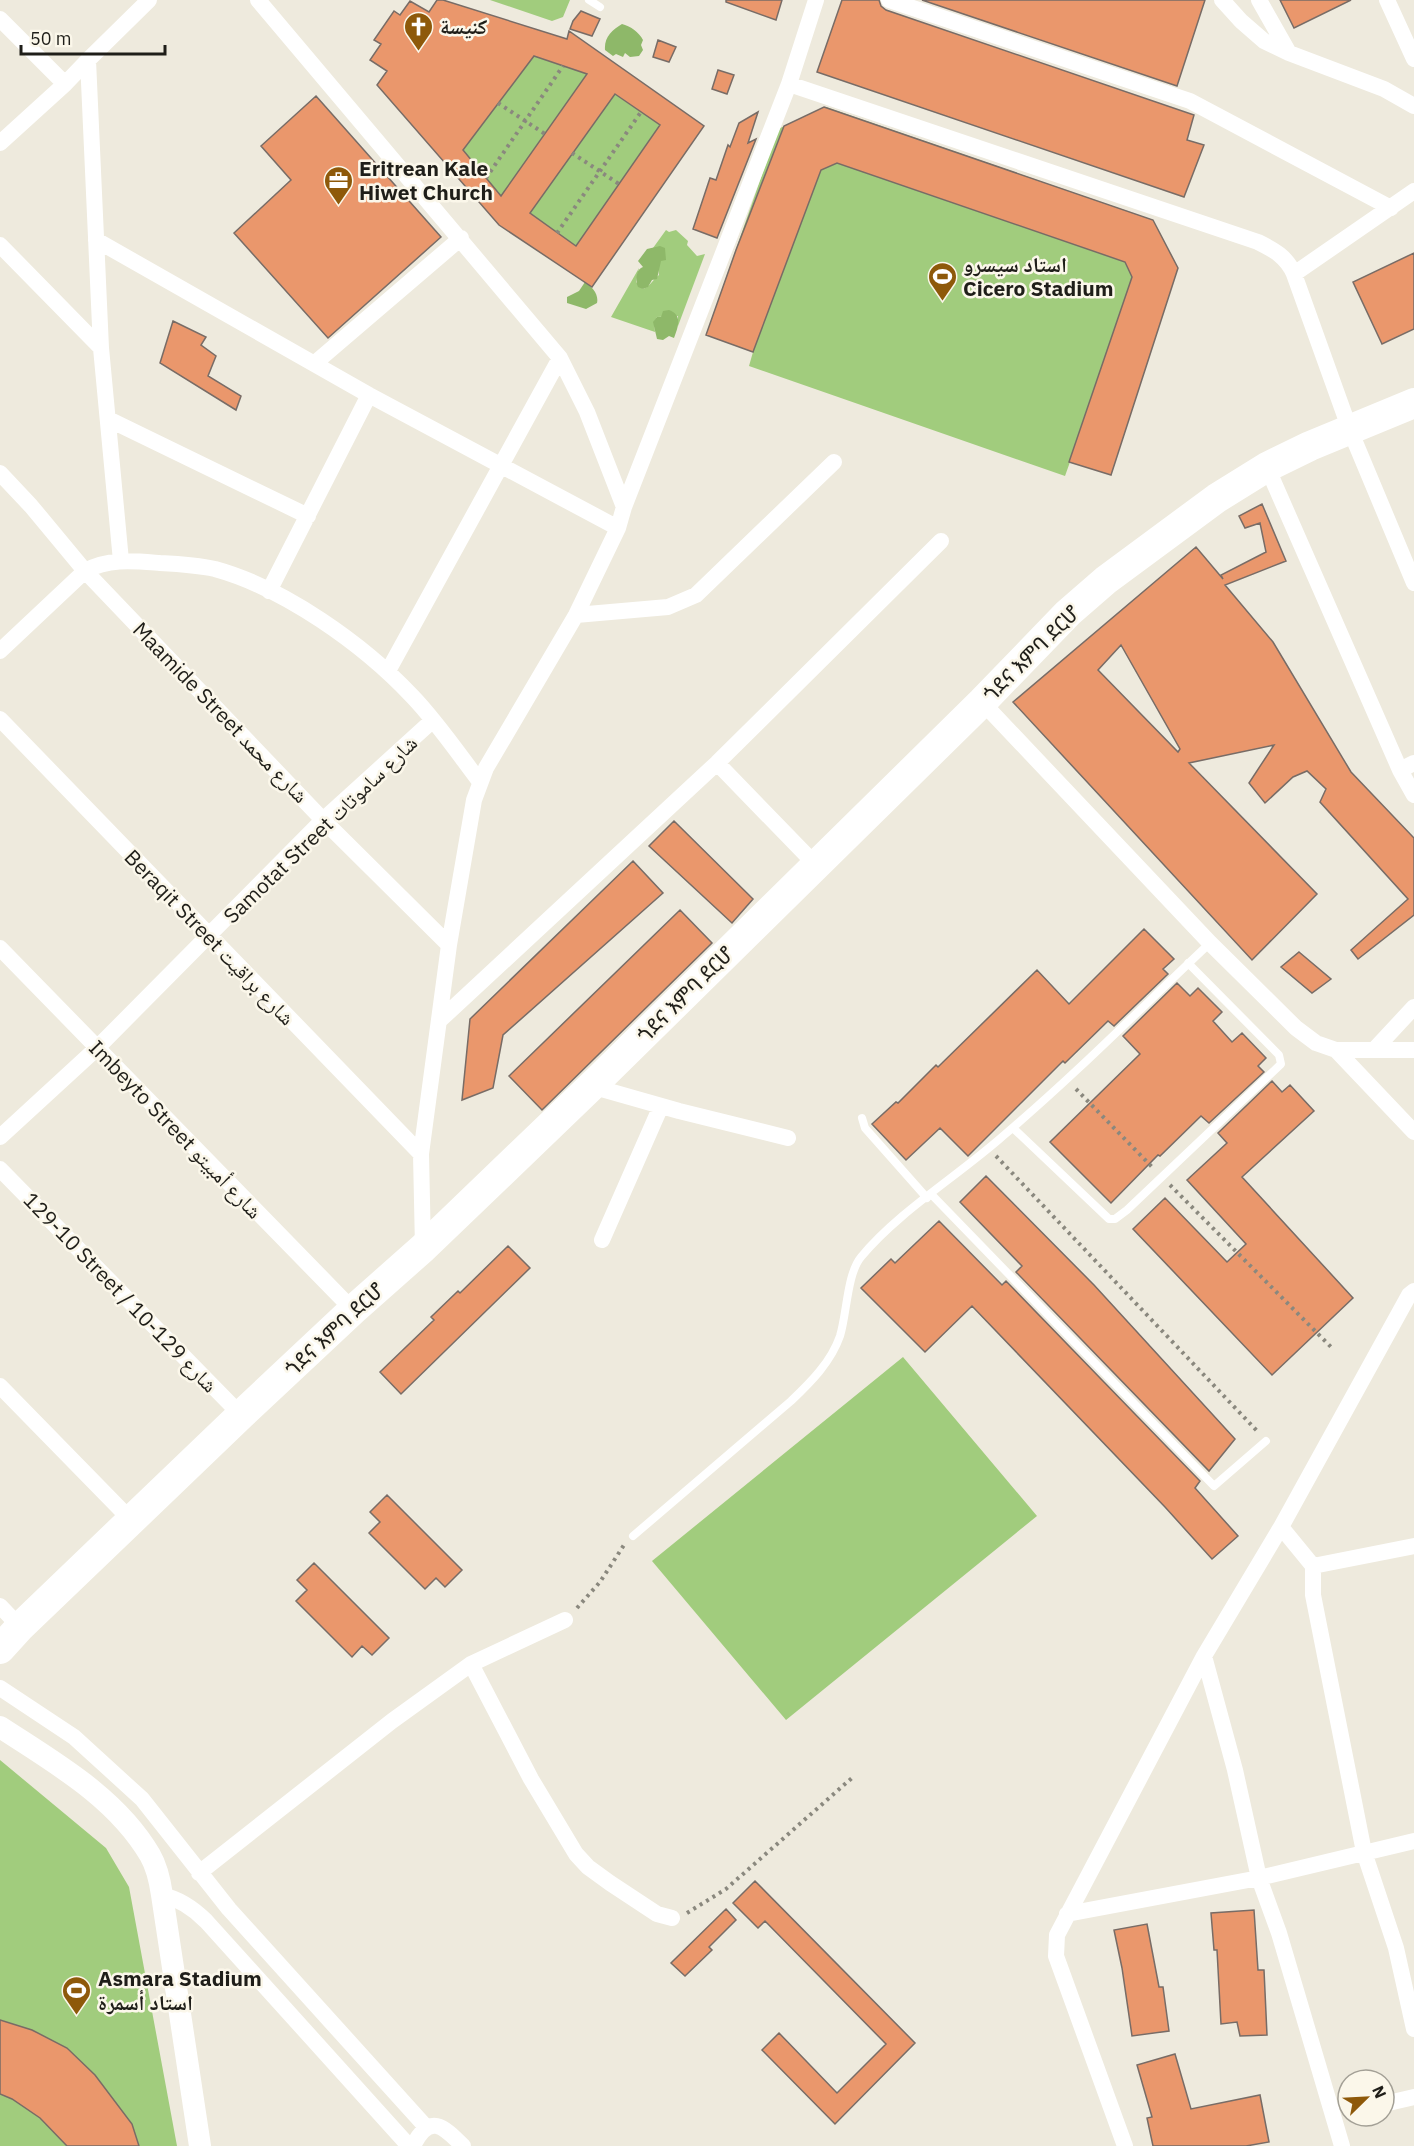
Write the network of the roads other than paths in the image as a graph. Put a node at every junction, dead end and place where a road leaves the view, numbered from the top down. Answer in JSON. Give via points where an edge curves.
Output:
{"nodes":[{"id":1,"x":148,"y":0,"type":"edge"},
{"id":2,"x":589,"y":0,"type":"edge"},
{"id":3,"x":816,"y":0,"type":"edge"},
{"id":4,"x":889,"y":0,"type":"edge"},
{"id":5,"x":1222,"y":0,"type":"edge"},
{"id":6,"x":1259,"y":0,"type":"edge"},
{"id":7,"x":1387,"y":0,"type":"edge"},
{"id":8,"x":260,"y":1,"type":"edge"},
{"id":9,"x":600,"y":7,"type":"dead end"},
{"id":10,"x":0,"y":19,"type":"edge"},
{"id":11,"x":1289,"y":53,"type":"junction"},
{"id":12,"x":1414,"y":59,"type":"edge"},
{"id":13,"x":88,"y":60,"type":"junction"},
{"id":14,"x":65,"y":84,"type":"junction"},
{"id":15,"x":789,"y":84,"type":"junction"},
{"id":16,"x":1414,"y":106,"type":"edge"},
{"id":17,"x":0,"y":143,"type":"edge"},
{"id":18,"x":1414,"y":192,"type":"edge"},
{"id":19,"x":1391,"y":208,"type":"junction"},
{"id":20,"x":460,"y":238,"type":"junction"},
{"id":21,"x":96,"y":240,"type":"junction"},
{"id":22,"x":0,"y":245,"type":"edge"},
{"id":23,"x":1294,"y":274,"type":"junction"},
{"id":24,"x":101,"y":348,"type":"junction"},
{"id":25,"x":560,"y":358,"type":"junction"},
{"id":26,"x":315,"y":363,"type":"junction"},
{"id":27,"x":369,"y":395,"type":"junction"},
{"id":28,"x":1414,"y":403,"type":"edge"},
{"id":29,"x":108,"y":419,"type":"junction"},
{"id":30,"x":1350,"y":430,"type":"junction"},
{"id":31,"x":834,"y":462,"type":"dead end"},
{"id":32,"x":500,"y":465,"type":"junction"},
{"id":33,"x":1267,"y":467,"type":"junction"},
{"id":34,"x":0,"y":473,"type":"edge"},
{"id":35,"x":624,"y":507,"type":"junction"},
{"id":36,"x":308,"y":516,"type":"junction"},
{"id":37,"x":618,"y":528,"type":"junction"},
{"id":38,"x":941,"y":541,"type":"dead end"},
{"id":39,"x":121,"y":561,"type":"junction"},
{"id":40,"x":85,"y":571,"type":"junction"},
{"id":41,"x":1414,"y":583,"type":"edge"},
{"id":42,"x":269,"y":591,"type":"junction"},
{"id":43,"x":576,"y":615,"type":"junction"},
{"id":44,"x":0,"y":651,"type":"edge"},
{"id":45,"x":388,"y":671,"type":"junction"},
{"id":46,"x":982,"y":702,"type":"junction"},
{"id":47,"x":0,"y":719,"type":"edge"},
{"id":48,"x":432,"y":721,"type":"junction"},
{"id":49,"x":717,"y":763,"type":"junction"},
{"id":50,"x":1407,"y":767,"type":"edge"},
{"id":51,"x":480,"y":782,"type":"junction"},
{"id":52,"x":1414,"y":795,"type":"edge"},
{"id":53,"x":323,"y":820,"type":"junction"},
{"id":54,"x":815,"y":864,"type":"junction"},
{"id":55,"x":209,"y":937,"type":"junction"},
{"id":56,"x":1209,"y":943,"type":"junction"},
{"id":57,"x":449,"y":945,"type":"junction"},
{"id":58,"x":0,"y":948,"type":"edge"},
{"id":59,"x":1188,"y":963,"type":"junction"},
{"id":60,"x":1414,"y":1006,"type":"edge"},
{"id":61,"x":439,"y":1021,"type":"junction"},
{"id":62,"x":97,"y":1048,"type":"junction"},
{"id":63,"x":1336,"y":1050,"type":"junction"},
{"id":64,"x":1374,"y":1050,"type":"junction"},
{"id":65,"x":1414,"y":1050,"type":"edge"},
{"id":66,"x":591,"y":1086,"type":"junction"},
{"id":67,"x":661,"y":1106,"type":"junction"},
{"id":68,"x":862,"y":1118,"type":"dead end"},
{"id":69,"x":1013,"y":1128,"type":"junction"},
{"id":70,"x":1414,"y":1132,"type":"edge"},
{"id":71,"x":0,"y":1137,"type":"edge"},
{"id":72,"x":788,"y":1138,"type":"dead end"},
{"id":73,"x":421,"y":1154,"type":"junction"},
{"id":74,"x":0,"y":1169,"type":"edge"},
{"id":75,"x":929,"y":1196,"type":"junction"},
{"id":76,"x":602,"y":1240,"type":"dead end"},
{"id":77,"x":423,"y":1248,"type":"junction"},
{"id":78,"x":1412,"y":1293,"type":"edge"},
{"id":79,"x":353,"y":1310,"type":"junction"},
{"id":80,"x":1414,"y":1314,"type":"edge"},
{"id":81,"x":0,"y":1386,"type":"edge"},
{"id":82,"x":241,"y":1415,"type":"junction"},
{"id":83,"x":1266,"y":1441,"type":"road end"},
{"id":84,"x":132,"y":1521,"type":"junction"},
{"id":85,"x":1281,"y":1527,"type":"junction"},
{"id":86,"x":633,"y":1536,"type":"road end"},
{"id":87,"x":1414,"y":1546,"type":"edge"},
{"id":88,"x":1313,"y":1566,"type":"junction"},
{"id":89,"x":10,"y":1617,"type":"edge"},
{"id":90,"x":565,"y":1620,"type":"road end"},
{"id":91,"x":0,"y":1649,"type":"edge"},
{"id":92,"x":1204,"y":1656,"type":"junction"},
{"id":93,"x":471,"y":1664,"type":"junction"},
{"id":94,"x":0,"y":1688,"type":"edge"},
{"id":95,"x":0,"y":1727,"type":"edge"},
{"id":96,"x":1414,"y":1840,"type":"edge"},
{"id":97,"x":1364,"y":1852,"type":"junction"},
{"id":98,"x":199,"y":1873,"type":"junction"},
{"id":99,"x":1259,"y":1878,"type":"junction"},
{"id":100,"x":162,"y":1894,"type":"junction"},
{"id":101,"x":1067,"y":1914,"type":"junction"},
{"id":102,"x":672,"y":1918,"type":"road end"},
{"id":103,"x":1414,"y":2030,"type":"edge"},
{"id":104,"x":1414,"y":2097,"type":"edge"},
{"id":105,"x":1336,"y":2101,"type":"edge"},
{"id":106,"x":1396,"y":2101,"type":"edge"},
{"id":107,"x":427,"y":2128,"type":"junction"},
{"id":108,"x":1341,"y":2128,"type":"edge"},
{"id":109,"x":200,"y":2146,"type":"edge"},
{"id":110,"x":409,"y":2146,"type":"edge"},
{"id":111,"x":413,"y":2146,"type":"edge"},
{"id":112,"x":463,"y":2146,"type":"edge"},
{"id":113,"x":1125,"y":2146,"type":"edge"},
{"id":114,"x":1342,"y":2146,"type":"edge"}],
"edges":[{"from":1,"to":13,"type":"street"},
{"from":2,"to":9,"type":"lane"},
{"from":3,"to":15,"type":"street"},
{"from":4,"to":19,"type":"street","via":[[1190,101]]},
{"from":5,"to":11,"type":"street","via":[[1264,41]]},
{"from":6,"to":11,"type":"street"},
{"from":7,"to":12,"type":"street"},
{"from":8,"to":20,"type":"street"},
{"from":10,"to":14,"type":"street"},
{"from":11,"to":16,"type":"street","via":[[1384,89]]},
{"from":13,"to":14,"type":"street"},
{"from":13,"to":21,"type":"street"},
{"from":14,"to":17,"type":"street"},
{"from":15,"to":23,"type":"street","via":[[1258,242],[1280,254]]},
{"from":15,"to":35,"type":"street"},
{"from":18,"to":19,"type":"street"},
{"from":19,"to":23,"type":"street"},
{"from":20,"to":25,"type":"street"},
{"from":20,"to":26,"type":"street"},
{"from":21,"to":24,"type":"street"},
{"from":21,"to":26,"type":"street"},
{"from":22,"to":24,"type":"street"},
{"from":23,"to":30,"type":"street"},
{"from":24,"to":29,"type":"street"},
{"from":25,"to":32,"type":"street"},
{"from":25,"to":35,"type":"street","via":[[587,412]]},
{"from":26,"to":27,"type":"street"},
{"from":27,"to":32,"type":"street"},
{"from":27,"to":36,"type":"street"},
{"from":28,"to":30,"type":"highway","name":"ጎደና እምባ ደርሆ"},
{"from":29,"to":36,"type":"street"},
{"from":29,"to":39,"type":"street"},
{"from":30,"to":33,"type":"highway","name":"ጎደና እምባ ደርሆ"},
{"from":30,"to":41,"type":"street"},
{"from":31,"to":43,"type":"street","via":[[696,595],[668,607]]},
{"from":32,"to":37,"type":"street"},
{"from":32,"to":45,"type":"street"},
{"from":33,"to":46,"type":"highway","name":"ጎደና እምባ ደርሆ","via":[[1217,498],[1106,580],[1068,613]]},
{"from":33,"to":50,"type":"street"},
{"from":34,"to":40,"type":"street","name":"Maamide Street شارع محمد"},
{"from":35,"to":37,"type":"street"},
{"from":36,"to":42,"type":"street"},
{"from":37,"to":43,"type":"street"},
{"from":38,"to":49,"type":"street"},
{"from":39,"to":40,"type":"street"},
{"from":39,"to":42,"type":"street","via":[[191,564]]},
{"from":40,"to":44,"type":"street"},
{"from":40,"to":53,"type":"street","name":"Maamide Street شارع محمد"},
{"from":42,"to":45,"type":"street","via":[[343,635]]},
{"from":43,"to":51,"type":"street"},
{"from":45,"to":48,"type":"street"},
{"from":46,"to":54,"type":"highway","name":"ጎደና እምባ ደርሆ"},
{"from":46,"to":56,"type":"street"},
{"from":47,"to":55,"type":"street","name":"Beraqit Street شارع براقيت"},
{"from":48,"to":51,"type":"street"},
{"from":48,"to":53,"type":"street","name":"Samotat Street شارع ساموتات"},
{"from":49,"to":54,"type":"street"},
{"from":49,"to":61,"type":"street"},
{"from":50,"to":52,"type":"street"},
{"from":51,"to":57,"type":"street"},
{"from":53,"to":55,"type":"street","name":"Samotat Street شارع ساموتات"},
{"from":53,"to":57,"type":"street","name":"Maamide Street شارع محمد"},
{"from":54,"to":66,"type":"highway","name":"ጎደና እምባ ደርሆ"},
{"from":55,"to":62,"type":"street","name":"Samotat Street شارع ساموتات"},
{"from":55,"to":73,"type":"street","name":"Beraqit Street شارع براقيت"},
{"from":56,"to":59,"type":"lane"},
{"from":56,"to":63,"type":"street","via":[[1296,1028],[1316,1043]]},
{"from":57,"to":61,"type":"street"},
{"from":58,"to":62,"type":"street","name":"Imbeyto Street شارع أمبيتو"},
{"from":59,"to":69,"type":"lane"},
{"from":59,"to":69,"type":"lane","via":[[1279,1055],[1281,1064],[1162,1177],[1121,1215],[1109,1219]]},
{"from":60,"to":64,"type":"street"},
{"from":61,"to":73,"type":"street"},
{"from":62,"to":71,"type":"street","name":"Samotat Street شارع ساموتات"},
{"from":62,"to":79,"type":"street","name":"Imbeyto Street شارع أمبيتو"},
{"from":63,"to":64,"type":"street"},
{"from":63,"to":70,"type":"street"},
{"from":64,"to":65,"type":"street"},
{"from":66,"to":67,"type":"street"},
{"from":66,"to":77,"type":"highway","name":"ጎደና እምባ ደርሆ"},
{"from":67,"to":72,"type":"street"},
{"from":67,"to":76,"type":"street"},
{"from":68,"to":75,"type":"lane","via":[[865,1128]]},
{"from":69,"to":75,"type":"lane"},
{"from":73,"to":77,"type":"street"},
{"from":74,"to":82,"type":"street","name":"129-10 Street / شارع 129-10"},
{"from":75,"to":83,"type":"lane","via":[[1214,1486]]},
{"from":75,"to":86,"type":"lane","via":[[861,1258],[854,1269],[839,1336],[827,1361],[809,1383]]},
{"from":77,"to":79,"type":"highway","name":"ጎደና እምባ ደርሆ"},
{"from":78,"to":80,"type":"street"},
{"from":78,"to":85,"type":"street"},
{"from":79,"to":82,"type":"highway","name":"ጎደና እምባ ደርሆ"},
{"from":81,"to":84,"type":"street"},
{"from":82,"to":84,"type":"highway","name":"ጎደና እምባ ደርሆ"},
{"from":84,"to":89,"type":"highway","name":"ጎደና እምባ ደርሆ"},
{"from":85,"to":88,"type":"street"},
{"from":85,"to":92,"type":"street"},
{"from":87,"to":88,"type":"street"},
{"from":88,"to":97,"type":"street","via":[[1313,1595]]},
{"from":89,"to":91,"type":"highway","name":"ጎደና እምባ ደርሆ"},
{"from":90,"to":93,"type":"street"},
{"from":92,"to":99,"type":"street"},
{"from":92,"to":101,"type":"street"},
{"from":93,"to":98,"type":"street"},
{"from":93,"to":102,"type":"street","via":[[531,1779],[576,1854],[610,1883],[657,1914]]},
{"from":94,"to":98,"type":"street","via":[[74,1737],[115,1772],[142,1799]]},
{"from":95,"to":100,"type":"street","via":[[66,1770],[115,1809],[151,1856]]},
{"from":96,"to":97,"type":"street"},
{"from":97,"to":99,"type":"street"},
{"from":97,"to":103,"type":"street","via":[[1396,1948]]},
{"from":98,"to":107,"type":"street"},
{"from":99,"to":101,"type":"street"},
{"from":99,"to":105,"type":"street"},
{"from":100,"to":109,"type":"street"},
{"from":100,"to":110,"type":"street","via":[[176,1898],[206,1921]]},
{"from":101,"to":113,"type":"street","via":[[1056,1935],[1056,1956]]},
{"from":104,"to":106,"type":"street"},
{"from":107,"to":111,"type":"street"},
{"from":107,"to":112,"type":"street","via":[[444,2127]]},
{"from":108,"to":114,"type":"street"}]}
